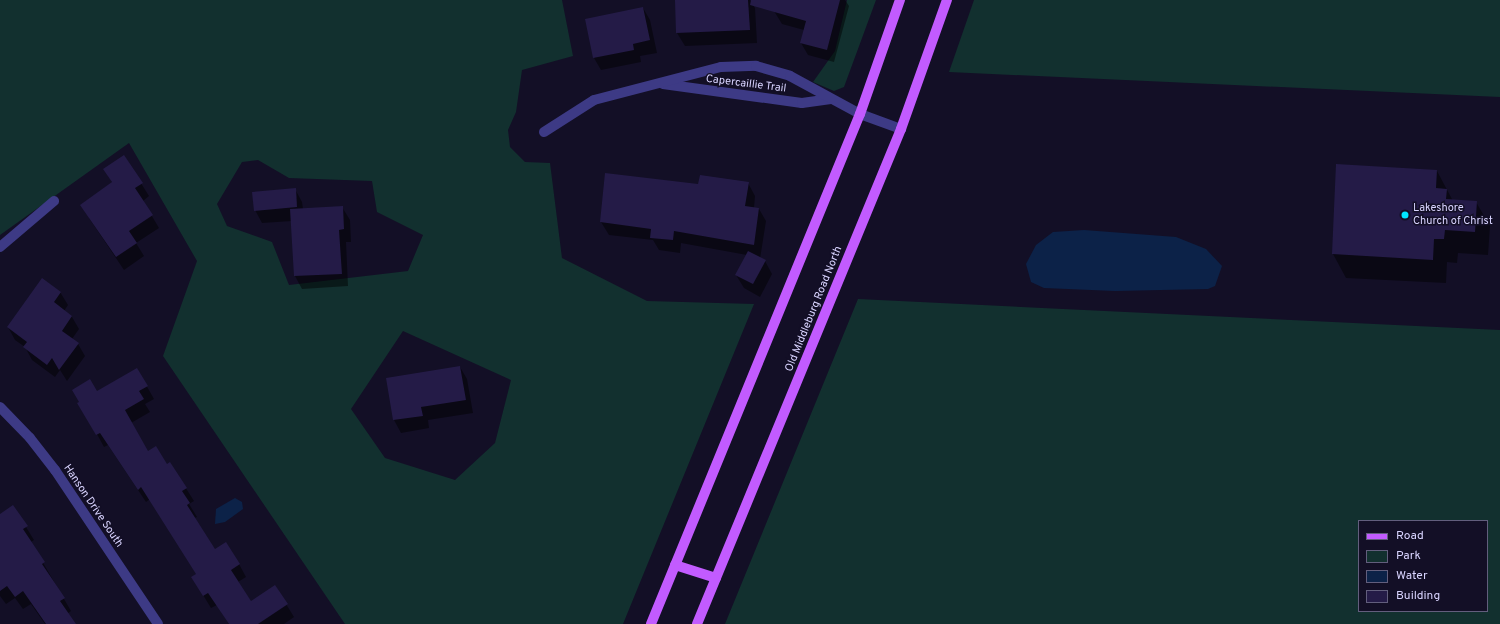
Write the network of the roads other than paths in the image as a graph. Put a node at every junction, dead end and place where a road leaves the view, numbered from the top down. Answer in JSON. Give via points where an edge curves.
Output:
{"nodes":[{"id":1,"x":900,"y":0,"type":"edge"},
{"id":2,"x":947,"y":0,"type":"edge"},
{"id":3,"x":658,"y":83,"type":"junction"},
{"id":4,"x":831,"y":99,"type":"junction"},
{"id":5,"x":860,"y":114,"type":"junction"},
{"id":6,"x":901,"y":129,"type":"junction"},
{"id":7,"x":544,"y":132,"type":"dead end"},
{"id":8,"x":54,"y":201,"type":"dead end"},
{"id":9,"x":0,"y":247,"type":"edge"},
{"id":10,"x":0,"y":407,"type":"edge"},
{"id":11,"x":675,"y":565,"type":"junction"},
{"id":12,"x":716,"y":578,"type":"junction"},
{"id":13,"x":158,"y":624,"type":"edge"},
{"id":14,"x":651,"y":624,"type":"edge"},
{"id":15,"x":697,"y":624,"type":"edge"}],
"edges":[{"from":1,"to":5,"type":"main road"},
{"from":2,"to":6,"type":"main road","name":"Old Middleburg Road North"},
{"from":3,"to":4,"type":"street","name":"Capercaillie Trail","via":[[802,103]]},
{"from":3,"to":4,"type":"street","name":"Capercaillie Trail","via":[[721,67],[756,66],[790,76]]},
{"from":3,"to":7,"type":"street","name":"Capercaillie Trail","via":[[594,100]]},
{"from":4,"to":5,"type":"street","name":"Capercaillie Trail"},
{"from":5,"to":6,"type":"street","name":"Capercaillie Trail"},
{"from":5,"to":11,"type":"main road"},
{"from":6,"to":12,"type":"main road","name":"Old Middleburg Road North"},
{"from":8,"to":9,"type":"street"},
{"from":10,"to":13,"type":"street","name":"Hanson Drive South","via":[[30,438],[55,470]]},
{"from":11,"to":12,"type":"main road"},
{"from":11,"to":14,"type":"main road"},
{"from":12,"to":15,"type":"main road","name":"Old Middleburg Road North"}]}
